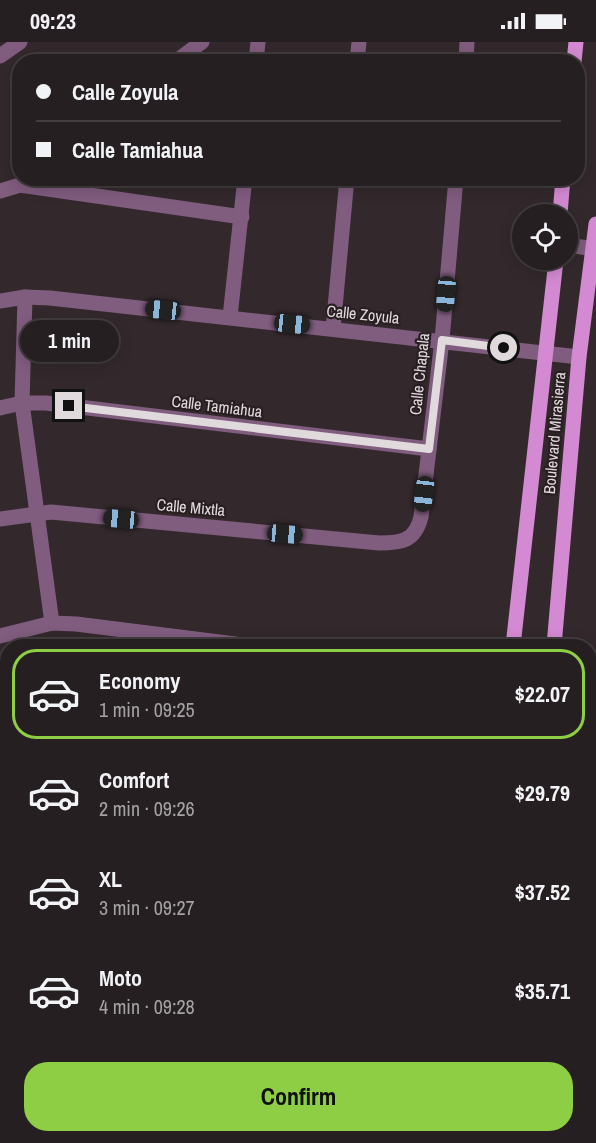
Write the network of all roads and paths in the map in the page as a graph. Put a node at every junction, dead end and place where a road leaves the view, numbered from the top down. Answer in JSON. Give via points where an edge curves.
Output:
{"nodes":[{"id":1,"x":20,"y":42,"type":"edge"},
{"id":2,"x":202,"y":42,"type":"edge"},
{"id":3,"x":186,"y":54,"type":"edge"},
{"id":4,"x":0,"y":56,"type":"edge"},
{"id":5,"x":50,"y":186,"type":"edge"},
{"id":6,"x":244,"y":186,"type":"edge"},
{"id":7,"x":345,"y":186,"type":"edge"},
{"id":8,"x":455,"y":186,"type":"edge"},
{"id":9,"x":562,"y":186,"type":"edge"},
{"id":10,"x":561,"y":204,"type":"edge"},
{"id":11,"x":242,"y":217,"type":"junction"},
{"id":12,"x":596,"y":224,"type":"edge"},
{"id":13,"x":578,"y":247,"type":"edge"},
{"id":14,"x":595,"y":249,"type":"edge"},
{"id":15,"x":555,"y":270,"type":"edge"},
{"id":16,"x":25,"y":297,"type":"junction"},
{"id":17,"x":0,"y":301,"type":"edge"},
{"id":18,"x":230,"y":318,"type":"junction"},
{"id":19,"x":333,"y":329,"type":"junction"},
{"id":20,"x":442,"y":340,"type":"junction"},
{"id":21,"x":545,"y":353,"type":"junction"},
{"id":22,"x":579,"y":357,"type":"junction"},
{"id":23,"x":22,"y":403,"type":"junction"},
{"id":24,"x":0,"y":408,"type":"edge"},
{"id":25,"x":429,"y":449,"type":"junction"},
{"id":26,"x":37,"y":512,"type":"junction"},
{"id":27,"x":0,"y":519,"type":"edge"},
{"id":28,"x":379,"y":543,"type":"joint"},
{"id":29,"x":52,"y":623,"type":"junction"},
{"id":30,"x":9,"y":638,"type":"edge"},
{"id":31,"x":195,"y":639,"type":"edge"},
{"id":32,"x":514,"y":639,"type":"edge"},
{"id":33,"x":555,"y":639,"type":"edge"}],
"edges":[{"from":1,"to":4,"type":"street"},
{"from":2,"to":3,"type":"street"},
{"from":5,"to":11,"type":"street"},
{"from":6,"to":11,"type":"street"},
{"from":7,"to":19,"type":"street"},
{"from":8,"to":20,"type":"street","name":"Calle Chapala"},
{"from":9,"to":10,"type":"main road"},
{"from":11,"to":18,"type":"street"},
{"from":12,"to":14,"type":"main road","name":"Boulevard Mirasierra"},
{"from":13,"to":14,"type":"street"},
{"from":14,"to":22,"type":"main road","name":"Boulevard Mirasierra"},
{"from":15,"to":21,"type":"main road","name":"Boulevard Mirasierra"},
{"from":16,"to":17,"type":"street","name":"Calle Zoyula"},
{"from":16,"to":18,"type":"street","name":"Calle Zoyula"},
{"from":16,"to":23,"type":"street"},
{"from":18,"to":19,"type":"street","name":"Calle Zoyula"},
{"from":19,"to":20,"type":"street","name":"Calle Zoyula"},
{"from":20,"to":21,"type":"street","name":"Calle Zoyula"},
{"from":20,"to":25,"type":"street","name":"Calle Chapala"},
{"from":21,"to":22,"type":"street","name":"Calle Zoyula"},
{"from":21,"to":32,"type":"main road","name":"Boulevard Mirasierra"},
{"from":22,"to":33,"type":"main road","name":"Boulevard Mirasierra"},
{"from":23,"to":24,"type":"street","name":"Calle Tamiahua"},
{"from":23,"to":25,"type":"street","name":"Calle Tamiahua"},
{"from":23,"to":26,"type":"street"},
{"from":25,"to":28,"type":"street","name":"Calle Chapala","via":[[418,530],[410,539]]},
{"from":26,"to":27,"type":"street","name":"Calle Mixtla"},
{"from":26,"to":28,"type":"street","name":"Calle Mixtla"},
{"from":26,"to":29,"type":"street"},
{"from":29,"to":30,"type":"street"},
{"from":29,"to":31,"type":"street"}]}
